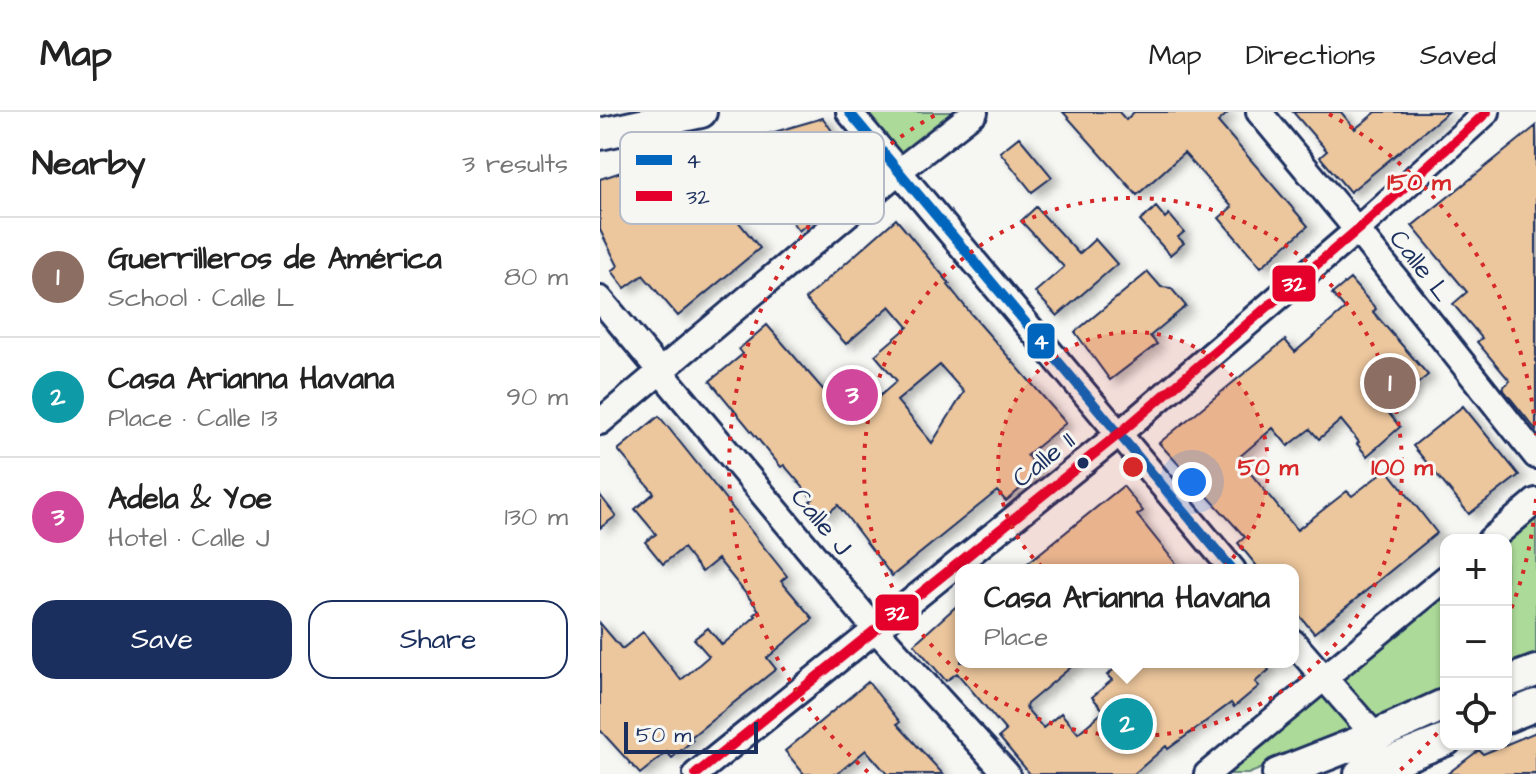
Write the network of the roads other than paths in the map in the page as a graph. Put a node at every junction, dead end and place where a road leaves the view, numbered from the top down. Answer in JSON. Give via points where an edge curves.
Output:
{"nodes":[{"id":1,"x":701,"y":112,"type":"edge"},
{"id":2,"x":849,"y":112,"type":"edge"},
{"id":3,"x":975,"y":112,"type":"edge"},
{"id":4,"x":1259,"y":112,"type":"edge"},
{"id":5,"x":1487,"y":112,"type":"edge"},
{"id":6,"x":866,"y":132,"type":"edge"},
{"id":7,"x":600,"y":134,"type":"edge"},
{"id":8,"x":884,"y":153,"type":"edge"},
{"id":9,"x":899,"y":171,"type":"junction"},
{"id":10,"x":884,"y":184,"type":"edge"},
{"id":11,"x":836,"y":224,"type":"edge"},
{"id":12,"x":1357,"y":230,"type":"junction"},
{"id":13,"x":600,"y":299,"type":"edge"},
{"id":14,"x":660,"y":371,"type":"junction"},
{"id":15,"x":600,"y":422,"type":"edge"},
{"id":16,"x":1120,"y":433,"type":"junction"},
{"id":17,"x":1536,"y":456,"type":"edge"},
{"id":18,"x":1536,"y":501,"type":"edge"},
{"id":19,"x":1497,"y":534,"type":"edge"},
{"id":20,"x":958,"y":564,"type":"edge"},
{"id":21,"x":1228,"y":564,"type":"edge"},
{"id":22,"x":955,"y":566,"type":"edge"},
{"id":23,"x":1440,"y":583,"type":"edge"},
{"id":24,"x":876,"y":630,"type":"junction"},
{"id":25,"x":1299,"y":649,"type":"edge"},
{"id":26,"x":1536,"y":671,"type":"edge"},
{"id":27,"x":1324,"y":679,"type":"junction"},
{"id":28,"x":1512,"y":680,"type":"edge"},
{"id":29,"x":1536,"y":705,"type":"edge"},
{"id":30,"x":1440,"y":707,"type":"edge"},
{"id":31,"x":1512,"y":715,"type":"edge"},
{"id":32,"x":1375,"y":736,"type":"junction"},
{"id":33,"x":1440,"y":744,"type":"edge"},
{"id":34,"x":1399,"y":768,"type":"edge"},
{"id":35,"x":696,"y":774,"type":"edge"},
{"id":36,"x":1007,"y":774,"type":"edge"},
{"id":37,"x":1207,"y":774,"type":"edge"},
{"id":38,"x":1278,"y":774,"type":"edge"},
{"id":39,"x":1360,"y":774,"type":"edge"}],
"edges":[{"from":1,"to":7,"type":"main road"},
{"from":2,"to":6,"type":"street"},
{"from":3,"to":9,"type":"street"},
{"from":4,"to":12,"type":"street","name":"Calle L"},
{"from":5,"to":12,"type":"street","name":"Calle 11"},
{"from":8,"to":9,"type":"street"},
{"from":9,"to":10,"type":"street"},
{"from":9,"to":16,"type":"street"},
{"from":11,"to":14,"type":"street"},
{"from":12,"to":16,"type":"street","name":"Calle 11"},
{"from":12,"to":17,"type":"street","name":"Calle L"},
{"from":13,"to":14,"type":"street","name":"Calle J"},
{"from":14,"to":15,"type":"street"},
{"from":14,"to":24,"type":"street","name":"Calle J"},
{"from":16,"to":20,"type":"street","name":"Calle 11"},
{"from":16,"to":21,"type":"street"},
{"from":18,"to":19,"type":"street"},
{"from":22,"to":24,"type":"street","name":"Calle 11"},
{"from":23,"to":27,"type":"street"},
{"from":24,"to":35,"type":"street","name":"Calle 11"},
{"from":24,"to":36,"type":"street","name":"Calle J"},
{"from":25,"to":27,"type":"street"},
{"from":26,"to":28,"type":"main road"},
{"from":27,"to":32,"type":"street"},
{"from":27,"to":37,"type":"street"},
{"from":29,"to":31,"type":"main road"},
{"from":30,"to":32,"type":"main road"},
{"from":32,"to":38,"type":"main road"},
{"from":33,"to":34,"type":"main road"},
{"from":34,"to":39,"type":"main road"}]}
